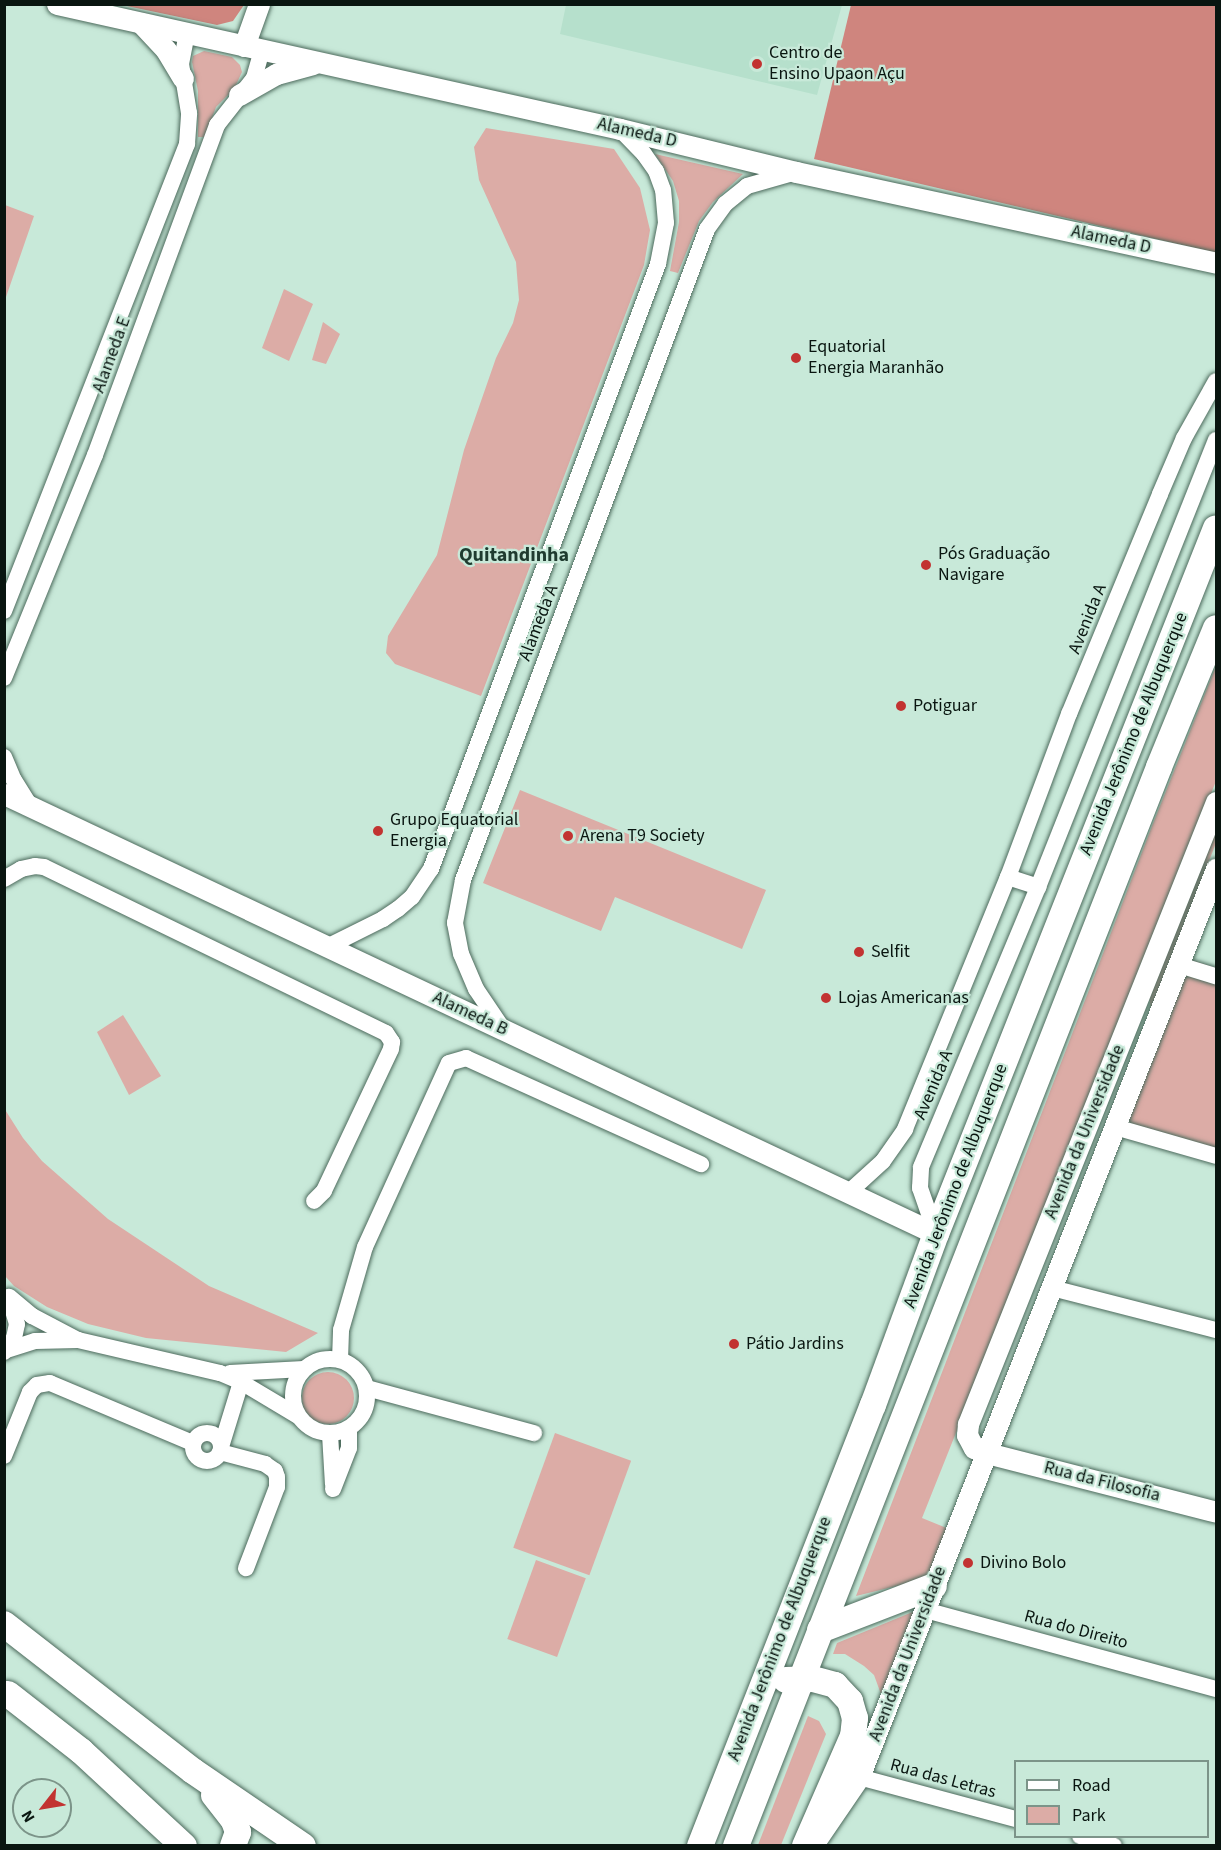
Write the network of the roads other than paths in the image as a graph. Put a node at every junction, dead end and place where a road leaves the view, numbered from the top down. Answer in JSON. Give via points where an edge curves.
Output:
{"nodes":[{"id":1,"x":57,"y":4,"type":"edge"},
{"id":2,"x":259,"y":4,"type":"edge"},
{"id":3,"x":140,"y":23,"type":"junction"},
{"id":4,"x":187,"y":34,"type":"junction"},
{"id":5,"x":253,"y":48,"type":"junction"},
{"id":6,"x":316,"y":63,"type":"junction"},
{"id":7,"x":183,"y":78,"type":"junction"},
{"id":8,"x":239,"y":95,"type":"junction"},
{"id":9,"x":620,"y":129,"type":"junction"},
{"id":10,"x":796,"y":172,"type":"junction"},
{"id":11,"x":1215,"y":265,"type":"edge"},
{"id":12,"x":112,"y":340,"type":"junction"},
{"id":13,"x":135,"y":348,"type":"junction"},
{"id":14,"x":1216,"y":381,"type":"edge"},
{"id":15,"x":1216,"y":440,"type":"edge"},
{"id":16,"x":70,"y":446,"type":"junction"},
{"id":17,"x":96,"y":455,"type":"junction"},
{"id":18,"x":1216,"y":528,"type":"edge"},
{"id":19,"x":4,"y":611,"type":"edge"},
{"id":20,"x":1216,"y":628,"type":"edge"},
{"id":21,"x":4,"y":678,"type":"edge"},
{"id":22,"x":4,"y":757,"type":"edge"},
{"id":23,"x":4,"y":794,"type":"edge"},
{"id":24,"x":1216,"y":802,"type":"edge"},
{"id":25,"x":31,"y":807,"type":"junction"},
{"id":26,"x":1216,"y":869,"type":"edge"},
{"id":27,"x":1008,"y":877,"type":"junction"},
{"id":28,"x":4,"y":879,"type":"edge"},
{"id":29,"x":1038,"y":887,"type":"junction"},
{"id":30,"x":327,"y":947,"type":"junction"},
{"id":31,"x":1179,"y":965,"type":"junction"},
{"id":32,"x":1216,"y":976,"type":"edge"},
{"id":33,"x":1130,"y":1019,"type":"junction"},
{"id":34,"x":1154,"y":1028,"type":"junction"},
{"id":35,"x":503,"y":1030,"type":"junction"},
{"id":36,"x":1116,"y":1055,"type":"junction"},
{"id":37,"x":1140,"y":1064,"type":"junction"},
{"id":38,"x":1115,"y":1127,"type":"junction"},
{"id":39,"x":1216,"y":1156,"type":"edge"},
{"id":40,"x":701,"y":1164,"type":"dead end"},
{"id":41,"x":848,"y":1193,"type":"junction"},
{"id":42,"x":314,"y":1201,"type":"dead end"},
{"id":43,"x":936,"y":1234,"type":"junction"},
{"id":44,"x":1052,"y":1288,"type":"junction"},
{"id":45,"x":7,"y":1295,"type":"edge"},
{"id":46,"x":1216,"y":1330,"type":"edge"},
{"id":47,"x":78,"y":1340,"type":"junction"},
{"id":48,"x":6,"y":1351,"type":"edge"},
{"id":49,"x":340,"y":1360,"type":"junction"},
{"id":50,"x":304,"y":1369,"type":"junction"},
{"id":51,"x":220,"y":1373,"type":"junction"},
{"id":52,"x":241,"y":1382,"type":"junction"},
{"id":53,"x":367,"y":1388,"type":"junction"},
{"id":54,"x":298,"y":1416,"type":"junction"},
{"id":55,"x":349,"y":1429,"type":"junction"},
{"id":56,"x":534,"y":1433,"type":"dead end"},
{"id":57,"x":330,"y":1434,"type":"junction"},
{"id":58,"x":221,"y":1449,"type":"junction"},
{"id":59,"x":987,"y":1453,"type":"junction"},
{"id":60,"x":4,"y":1456,"type":"edge"},
{"id":61,"x":1216,"y":1512,"type":"edge"},
{"id":62,"x":246,"y":1568,"type":"dead end"},
{"id":63,"x":934,"y":1586,"type":"junction"},
{"id":64,"x":925,"y":1610,"type":"junction"},
{"id":65,"x":6,"y":1623,"type":"edge"},
{"id":66,"x":820,"y":1630,"type":"junction"},
{"id":67,"x":801,"y":1678,"type":"junction"},
{"id":68,"x":762,"y":1684,"type":"junction"},
{"id":69,"x":1216,"y":1689,"type":"edge"},
{"id":70,"x":6,"y":1692,"type":"edge"},
{"id":71,"x":134,"y":1726,"type":"junction"},
{"id":72,"x":859,"y":1777,"type":"junction"},
{"id":73,"x":1014,"y":1818,"type":"edge"},
{"id":74,"x":1088,"y":1838,"type":"edge"},
{"id":75,"x":167,"y":1845,"type":"edge"},
{"id":76,"x":184,"y":1845,"type":"edge"},
{"id":77,"x":233,"y":1845,"type":"edge"},
{"id":78,"x":303,"y":1845,"type":"edge"},
{"id":79,"x":700,"y":1845,"type":"edge"},
{"id":80,"x":736,"y":1845,"type":"edge"},
{"id":81,"x":805,"y":1845,"type":"edge"},
{"id":82,"x":812,"y":1845,"type":"edge"},
{"id":83,"x":1114,"y":1845,"type":"edge"}],
"edges":[{"from":1,"to":3,"type":"street","name":"Alameda D"},
{"from":2,"to":5,"type":"street"},
{"from":3,"to":4,"type":"street","name":"Alameda D"},
{"from":3,"to":7,"type":"street","via":[[166,50]]},
{"from":4,"to":5,"type":"street","name":"Alameda D"},
{"from":4,"to":7,"type":"street","name":"Alameda E","via":[[181,57]]},
{"from":5,"to":6,"type":"street","name":"Alameda D"},
{"from":5,"to":8,"type":"street","name":"Alameda E","via":[[256,73]]},
{"from":6,"to":8,"type":"street","via":[[276,74]]},
{"from":6,"to":9,"type":"street","name":"Alameda D"},
{"from":7,"to":12,"type":"street","name":"Alameda E","via":[[189,113],[188,144]]},
{"from":8,"to":13,"type":"street","name":"Alameda E","via":[[217,125]]},
{"from":9,"to":10,"type":"street","name":"Alameda D"},
{"from":9,"to":30,"type":"street","name":"Alameda A","via":[[656,171],[663,190],[666,223],[658,264],[431,869],[412,897],[398,909]]},
{"from":10,"to":11,"type":"street","name":"Alameda D"},
{"from":10,"to":35,"type":"street","name":"Alameda A","via":[[747,186],[725,204],[707,229],[463,880],[455,923],[460,954],[476,989]]},
{"from":12,"to":13,"type":"street","via":[[127,337]]},
{"from":12,"to":16,"type":"street","name":"Alameda E"},
{"from":13,"to":17,"type":"street","name":"Alameda E"},
{"from":14,"to":27,"type":"street","name":"Avenida A","via":[[1184,438],[1160,494],[1069,714]]},
{"from":15,"to":29,"type":"street","name":"Avenida A"},
{"from":16,"to":17,"type":"street","via":[[80,456]]},
{"from":16,"to":19,"type":"street","name":"Alameda E"},
{"from":17,"to":21,"type":"street","name":"Alameda E"},
{"from":18,"to":43,"type":"main road","name":"Avenida Jerônimo de Albuquerque"},
{"from":20,"to":66,"type":"main road","name":"Avenida Jerônimo de Albuquerque"},
{"from":22,"to":25,"type":"street"},
{"from":23,"to":25,"type":"street","name":"Alameda B"},
{"from":24,"to":33,"type":"street","name":"Avenida da Universidade"},
{"from":25,"to":30,"type":"street","name":"Alameda B"},
{"from":26,"to":31,"type":"street","name":"Avenida da Universidade"},
{"from":27,"to":29,"type":"street"},
{"from":27,"to":41,"type":"street","name":"Avenida A","via":[[905,1129],[883,1161]]},
{"from":28,"to":42,"type":"street","via":[[21,869],[44,867],[386,1033],[392,1042],[391,1049],[324,1191]]},
{"from":29,"to":43,"type":"street","name":"Avenida A","via":[[921,1167],[920,1188]]},
{"from":30,"to":35,"type":"street","name":"Alameda B"},
{"from":31,"to":32,"type":"street"},
{"from":31,"to":34,"type":"street","name":"Avenida da Universidade"},
{"from":33,"to":34,"type":"street"},
{"from":33,"to":36,"type":"street","name":"Avenida da Universidade"},
{"from":34,"to":37,"type":"street","name":"Avenida da Universidade"},
{"from":35,"to":41,"type":"street","name":"Alameda B"},
{"from":36,"to":37,"type":"street"},
{"from":36,"to":59,"type":"street","name":"Avenida da Universidade","via":[[968,1424],[969,1442]]},
{"from":37,"to":38,"type":"street","name":"Avenida da Universidade"},
{"from":38,"to":39,"type":"street"},
{"from":38,"to":44,"type":"street","name":"Avenida da Universidade"},
{"from":40,"to":49,"type":"street","via":[[466,1058],[449,1063],[365,1247],[341,1330]]},
{"from":41,"to":43,"type":"street","name":"Alameda B"},
{"from":43,"to":68,"type":"main road","name":"Avenida Jerônimo de Albuquerque"},
{"from":44,"to":46,"type":"street"},
{"from":44,"to":59,"type":"street","name":"Avenida da Universidade"},
{"from":45,"to":47,"type":"street","via":[[32,1316]]},
{"from":45,"to":48,"type":"street","via":[[17,1324]]},
{"from":47,"to":48,"type":"street","via":[[35,1341]]},
{"from":47,"to":51,"type":"street"},
{"from":49,"to":50,"type":"street","via":[[321,1360]]},
{"from":49,"to":53,"type":"street","via":[[357,1370]]},
{"from":50,"to":51,"type":"street"},
{"from":50,"to":54,"type":"street","via":[[293,1392]]},
{"from":51,"to":52,"type":"street"},
{"from":52,"to":54,"type":"street"},
{"from":52,"to":58,"type":"street"},
{"from":53,"to":55,"type":"street","via":[[363,1415]]},
{"from":53,"to":56,"type":"street"},
{"from":54,"to":57,"type":"street","via":[[306,1425]]},
{"from":55,"to":57,"type":"street"},
{"from":55,"to":57,"type":"street","via":[[349,1448],[333,1489]]},
{"from":58,"to":60,"type":"street","via":[[219,1438],[211,1433],[202,1433],[193,1443],[51,1383],[37,1385],[30,1392]]},
{"from":58,"to":62,"type":"street","via":[[266,1464],[277,1477],[277,1487]]},
{"from":59,"to":61,"type":"street","name":"Rua da Filosofia"},
{"from":59,"to":63,"type":"street","name":"Avenida da Universidade"},
{"from":63,"to":64,"type":"street","name":"Avenida da Universidade"},
{"from":63,"to":66,"type":"main road"},
{"from":64,"to":69,"type":"street","name":"Rua do Direito"},
{"from":64,"to":72,"type":"street","name":"Avenida da Universidade"},
{"from":65,"to":71,"type":"main road"},
{"from":66,"to":67,"type":"main road","name":"Avenida Jerônimo de Albuquerque"},
{"from":67,"to":68,"type":"main road","name":"Avenida da Universidade"},
{"from":67,"to":80,"type":"main road","name":"Avenida Jerônimo de Albuquerque"},
{"from":67,"to":81,"type":"main road","name":"Avenida da Universidade","via":[[835,1685],[850,1701],[855,1718],[854,1736]]},
{"from":68,"to":79,"type":"main road","name":"Avenida Jerônimo de Albuquerque"},
{"from":70,"to":75,"type":"main road"},
{"from":70,"to":76,"type":"main road","via":[[96,1764]]},
{"from":71,"to":77,"type":"main road","via":[[226,1807],[237,1827]]},
{"from":71,"to":78,"type":"main road"},
{"from":72,"to":73,"type":"street","name":"Rua das Letras"},
{"from":72,"to":82,"type":"street","name":"Avenida da Universidade"},
{"from":74,"to":83,"type":"street"}]}
